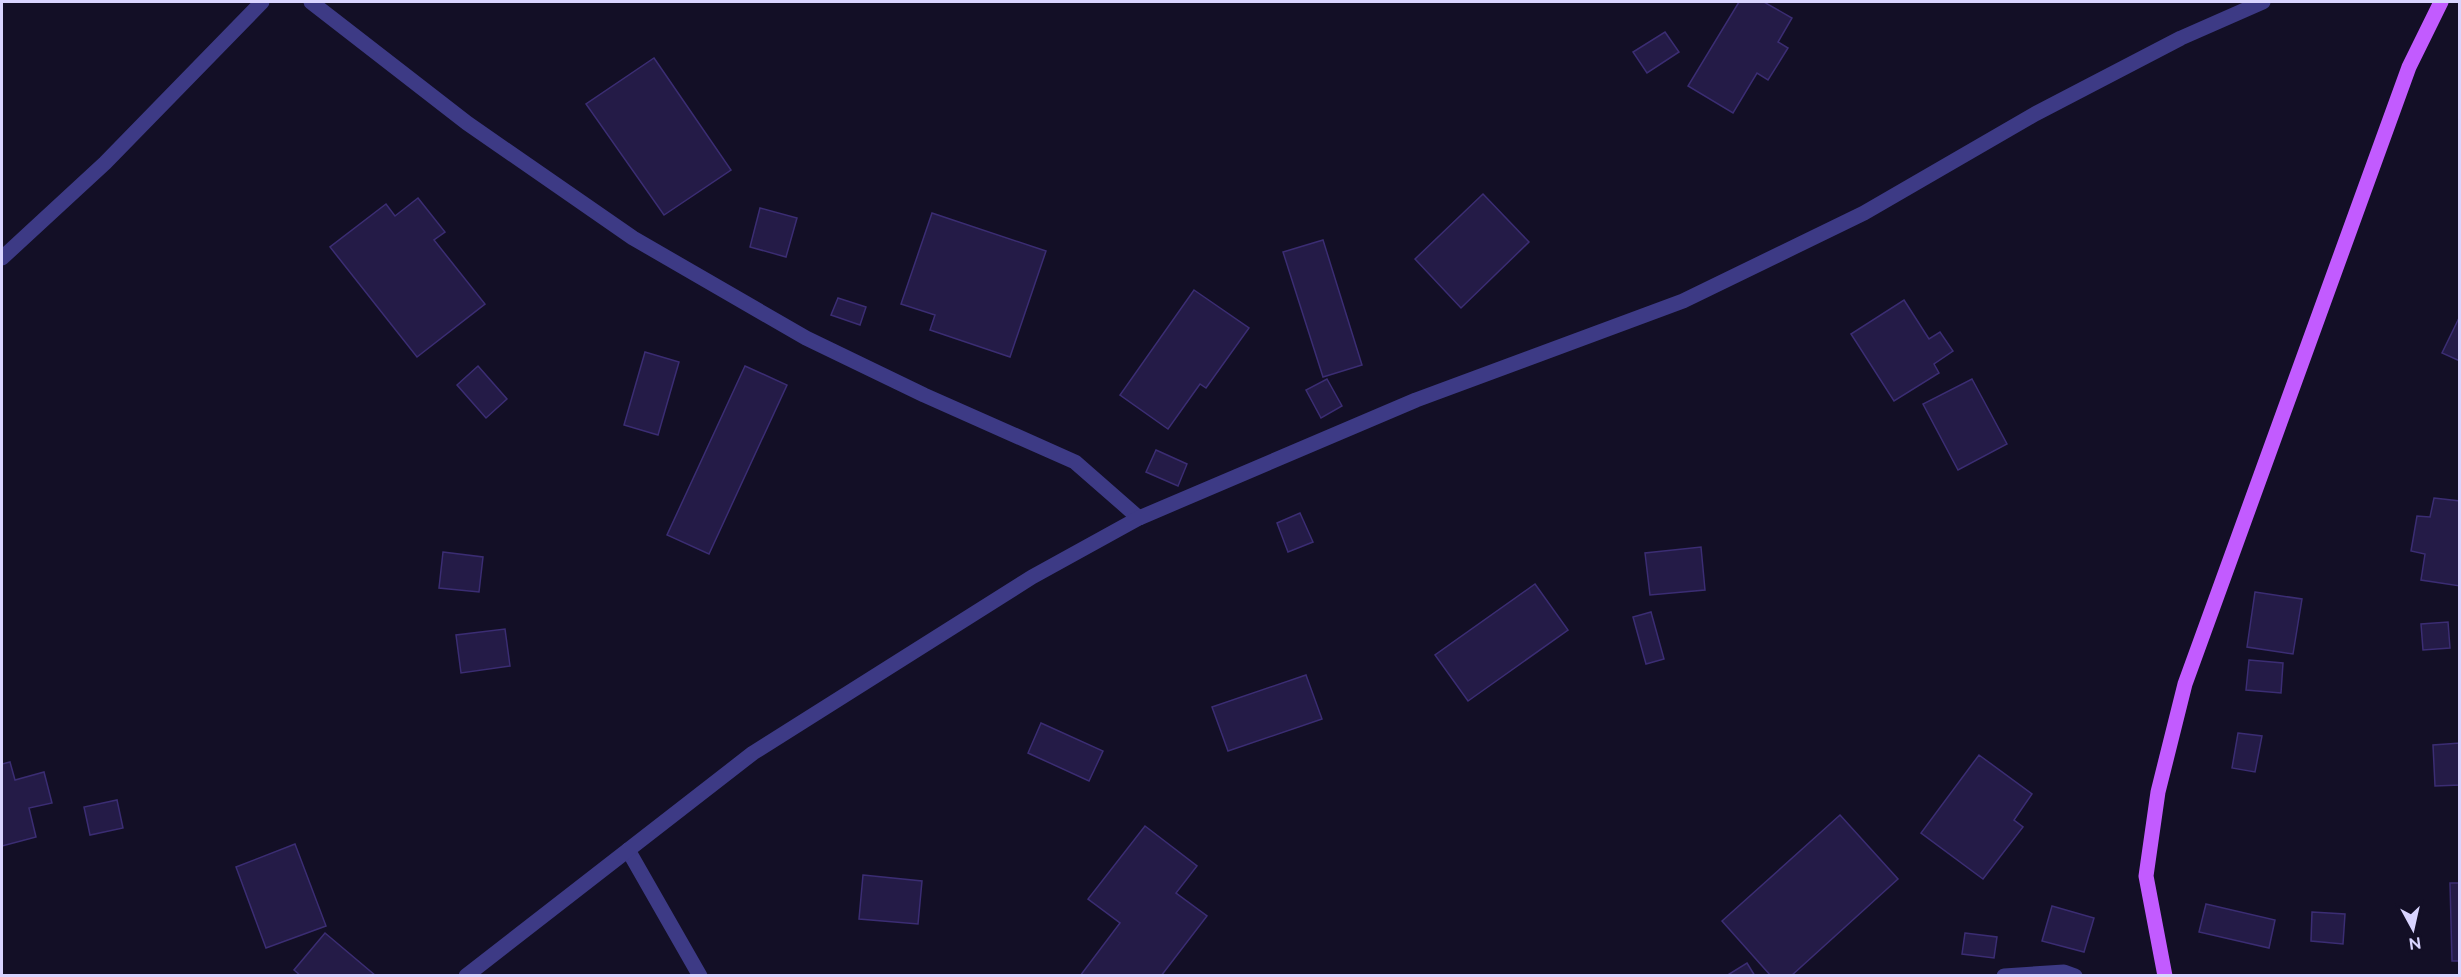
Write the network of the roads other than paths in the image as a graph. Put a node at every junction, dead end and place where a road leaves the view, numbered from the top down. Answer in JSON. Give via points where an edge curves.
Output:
{"nodes":[{"id":1,"x":262,"y":2,"type":"edge"},
{"id":2,"x":311,"y":2,"type":"edge"},
{"id":3,"x":2263,"y":2,"type":"edge"},
{"id":4,"x":2441,"y":2,"type":"edge"},
{"id":5,"x":2,"y":258,"type":"edge"},
{"id":6,"x":1139,"y":518,"type":"junction"},
{"id":7,"x":628,"y":850,"type":"junction"},
{"id":8,"x":466,"y":975,"type":"edge"},
{"id":9,"x":700,"y":975,"type":"edge"},
{"id":10,"x":2004,"y":975,"type":"edge"},
{"id":11,"x":2074,"y":975,"type":"edge"},
{"id":12,"x":2165,"y":975,"type":"edge"}],
"edges":[{"from":1,"to":5,"type":"street","via":[[105,164]]},
{"from":2,"to":6,"type":"street","via":[[467,123],[633,238],[806,338],[1075,462]]},
{"from":3,"to":6,"type":"street","via":[[2170,44],[2035,114],[1864,213],[1683,301],[1416,400]]},
{"from":4,"to":12,"type":"main road","via":[[2409,67],[2186,684],[2158,792],[2146,876]]},
{"from":6,"to":7,"type":"street","via":[[1032,578],[753,753]]},
{"from":7,"to":8,"type":"street"},
{"from":7,"to":9,"type":"street"},
{"from":10,"to":11,"type":"street"}]}
